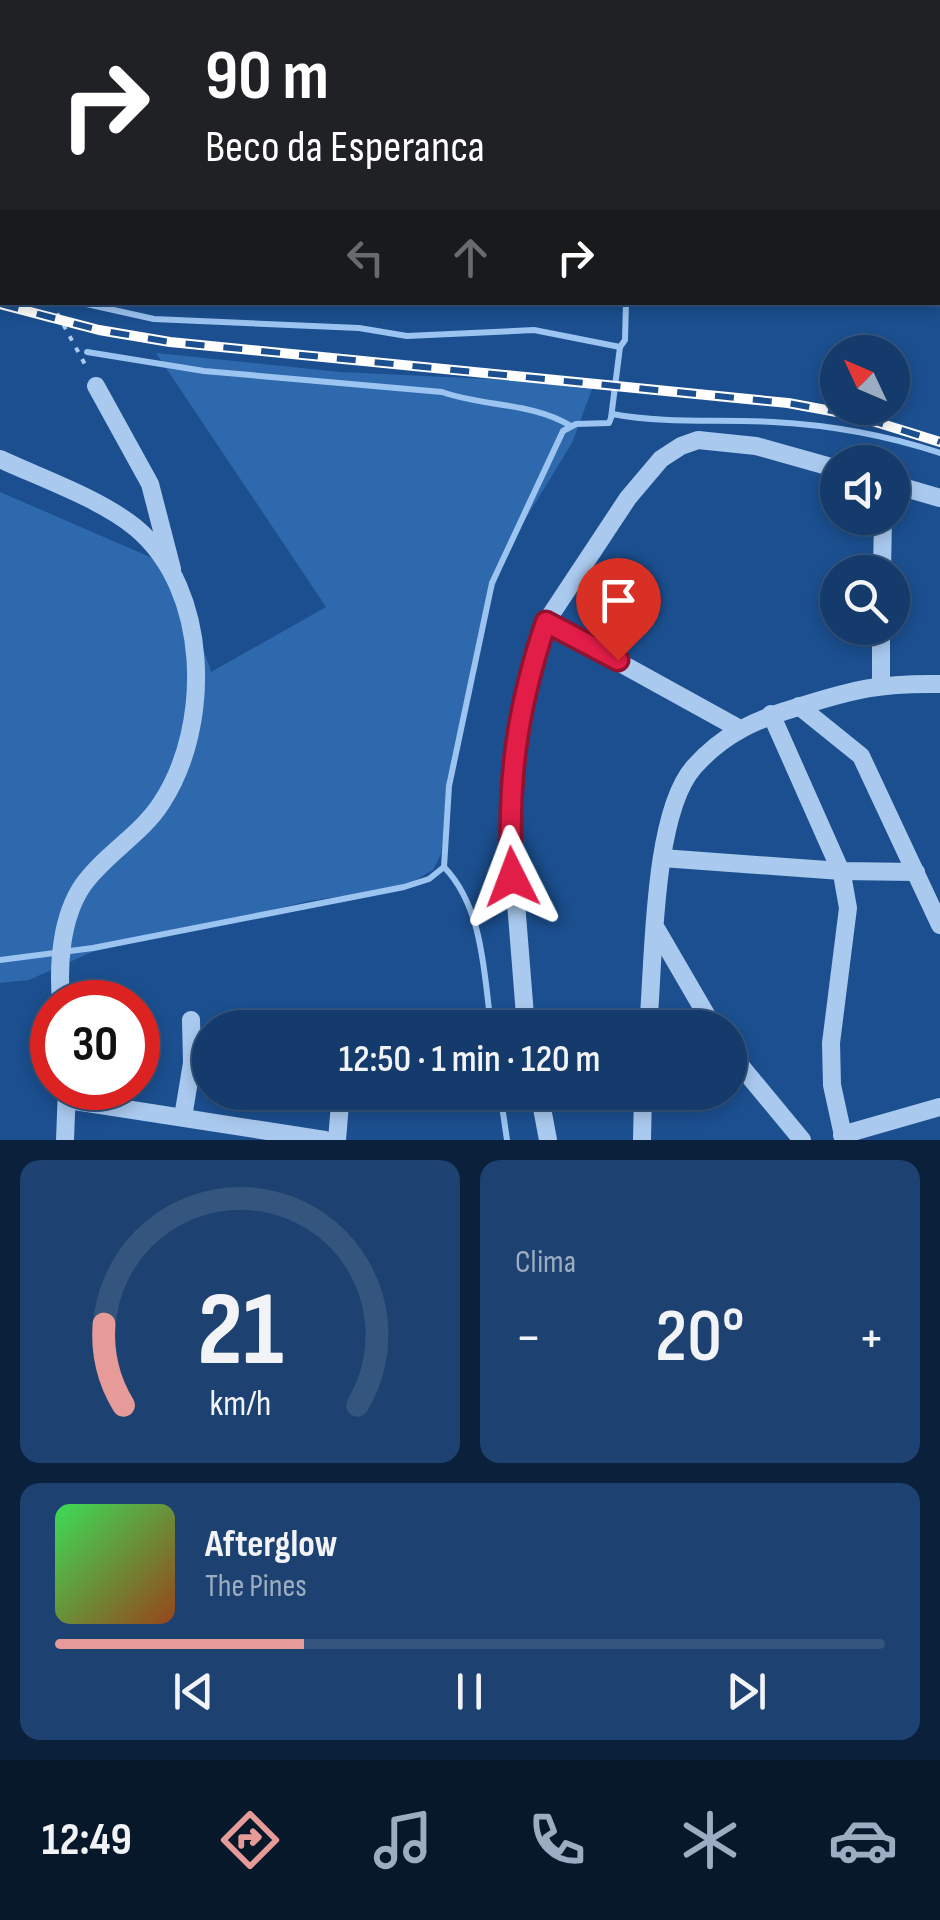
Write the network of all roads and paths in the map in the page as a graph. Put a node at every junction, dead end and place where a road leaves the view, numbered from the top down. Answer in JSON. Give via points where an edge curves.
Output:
{"nodes":[{"id":1,"x":53,"y":305,"type":"edge"},
{"id":2,"x":96,"y":386,"type":"joint"},
{"id":3,"x":0,"y":460,"type":"edge"},
{"id":4,"x":820,"y":463,"type":"edge"},
{"id":5,"x":910,"y":489,"type":"edge"},
{"id":6,"x":940,"y":498,"type":"edge"},
{"id":7,"x":173,"y":571,"type":"junction"},
{"id":8,"x":546,"y":622,"type":"junction"},
{"id":9,"x":881,"y":645,"type":"edge"},
{"id":10,"x":880,"y":683,"type":"junction"},
{"id":11,"x":940,"y":684,"type":"edge"},
{"id":12,"x":798,"y":706,"type":"junction"},
{"id":13,"x":771,"y":714,"type":"junction"},
{"id":14,"x":738,"y":728,"type":"junction"},
{"id":15,"x":662,"y":858,"type":"junction"},
{"id":16,"x":841,"y":871,"type":"junction"},
{"id":17,"x":916,"y":872,"type":"junction"},
{"id":18,"x":940,"y":924,"type":"edge"},
{"id":19,"x":656,"y":930,"type":"junction"},
{"id":20,"x":61,"y":980,"type":"edge"},
{"id":21,"x":524,"y":1010,"type":"edge"},
{"id":22,"x":649,"y":1010,"type":"edge"},
{"id":23,"x":703,"y":1010,"type":"edge"},
{"id":24,"x":191,"y":1020,"type":"dead end"},
{"id":25,"x":192,"y":1024,"type":"edge"},
{"id":26,"x":747,"y":1074,"type":"edge"},
{"id":27,"x":192,"y":1088,"type":"edge"},
{"id":28,"x":940,"y":1107,"type":"edge"},
{"id":29,"x":66,"y":1110,"type":"edge"},
{"id":30,"x":147,"y":1110,"type":"edge"},
{"id":31,"x":340,"y":1110,"type":"edge"},
{"id":32,"x":542,"y":1110,"type":"edge"},
{"id":33,"x":182,"y":1117,"type":"junction"},
{"id":34,"x":843,"y":1138,"type":"edge"},
{"id":35,"x":65,"y":1140,"type":"edge"},
{"id":36,"x":325,"y":1140,"type":"edge"},
{"id":37,"x":337,"y":1140,"type":"edge"},
{"id":38,"x":548,"y":1140,"type":"edge"},
{"id":39,"x":802,"y":1140,"type":"edge"}],
"edges":[{"from":1,"to":2,"type":"path"},
{"from":2,"to":7,"type":"street","via":[[150,484]]},
{"from":3,"to":7,"type":"street","via":[[135,527]]},
{"from":4,"to":8,"type":"street","via":[[756,446],[698,440],[681,446],[628,498]]},
{"from":5,"to":6,"type":"street"},
{"from":7,"to":20,"type":"street","via":[[191,632],[196,693],[187,748],[162,802],[84,884],[62,940]]},
{"from":8,"to":14,"type":"street"},
{"from":8,"to":21,"type":"street","via":[[526,681],[508,802]]},
{"from":9,"to":10,"type":"street"},
{"from":10,"to":11,"type":"street"},
{"from":10,"to":12,"type":"street"},
{"from":12,"to":13,"type":"street"},
{"from":12,"to":17,"type":"street","via":[[861,756]]},
{"from":13,"to":14,"type":"street"},
{"from":13,"to":16,"type":"street"},
{"from":14,"to":15,"type":"street","via":[[692,769],[674,802]]},
{"from":15,"to":16,"type":"street"},
{"from":15,"to":19,"type":"street"},
{"from":16,"to":17,"type":"street"},
{"from":16,"to":34,"type":"street","via":[[848,908],[831,1057]]},
{"from":17,"to":18,"type":"street"},
{"from":19,"to":22,"type":"street"},
{"from":19,"to":23,"type":"street"},
{"from":24,"to":25,"type":"street"},
{"from":26,"to":39,"type":"street"},
{"from":27,"to":33,"type":"street"},
{"from":28,"to":34,"type":"street"},
{"from":29,"to":35,"type":"street"},
{"from":30,"to":33,"type":"street"},
{"from":31,"to":37,"type":"street"},
{"from":32,"to":38,"type":"street"},
{"from":33,"to":36,"type":"street"}]}
